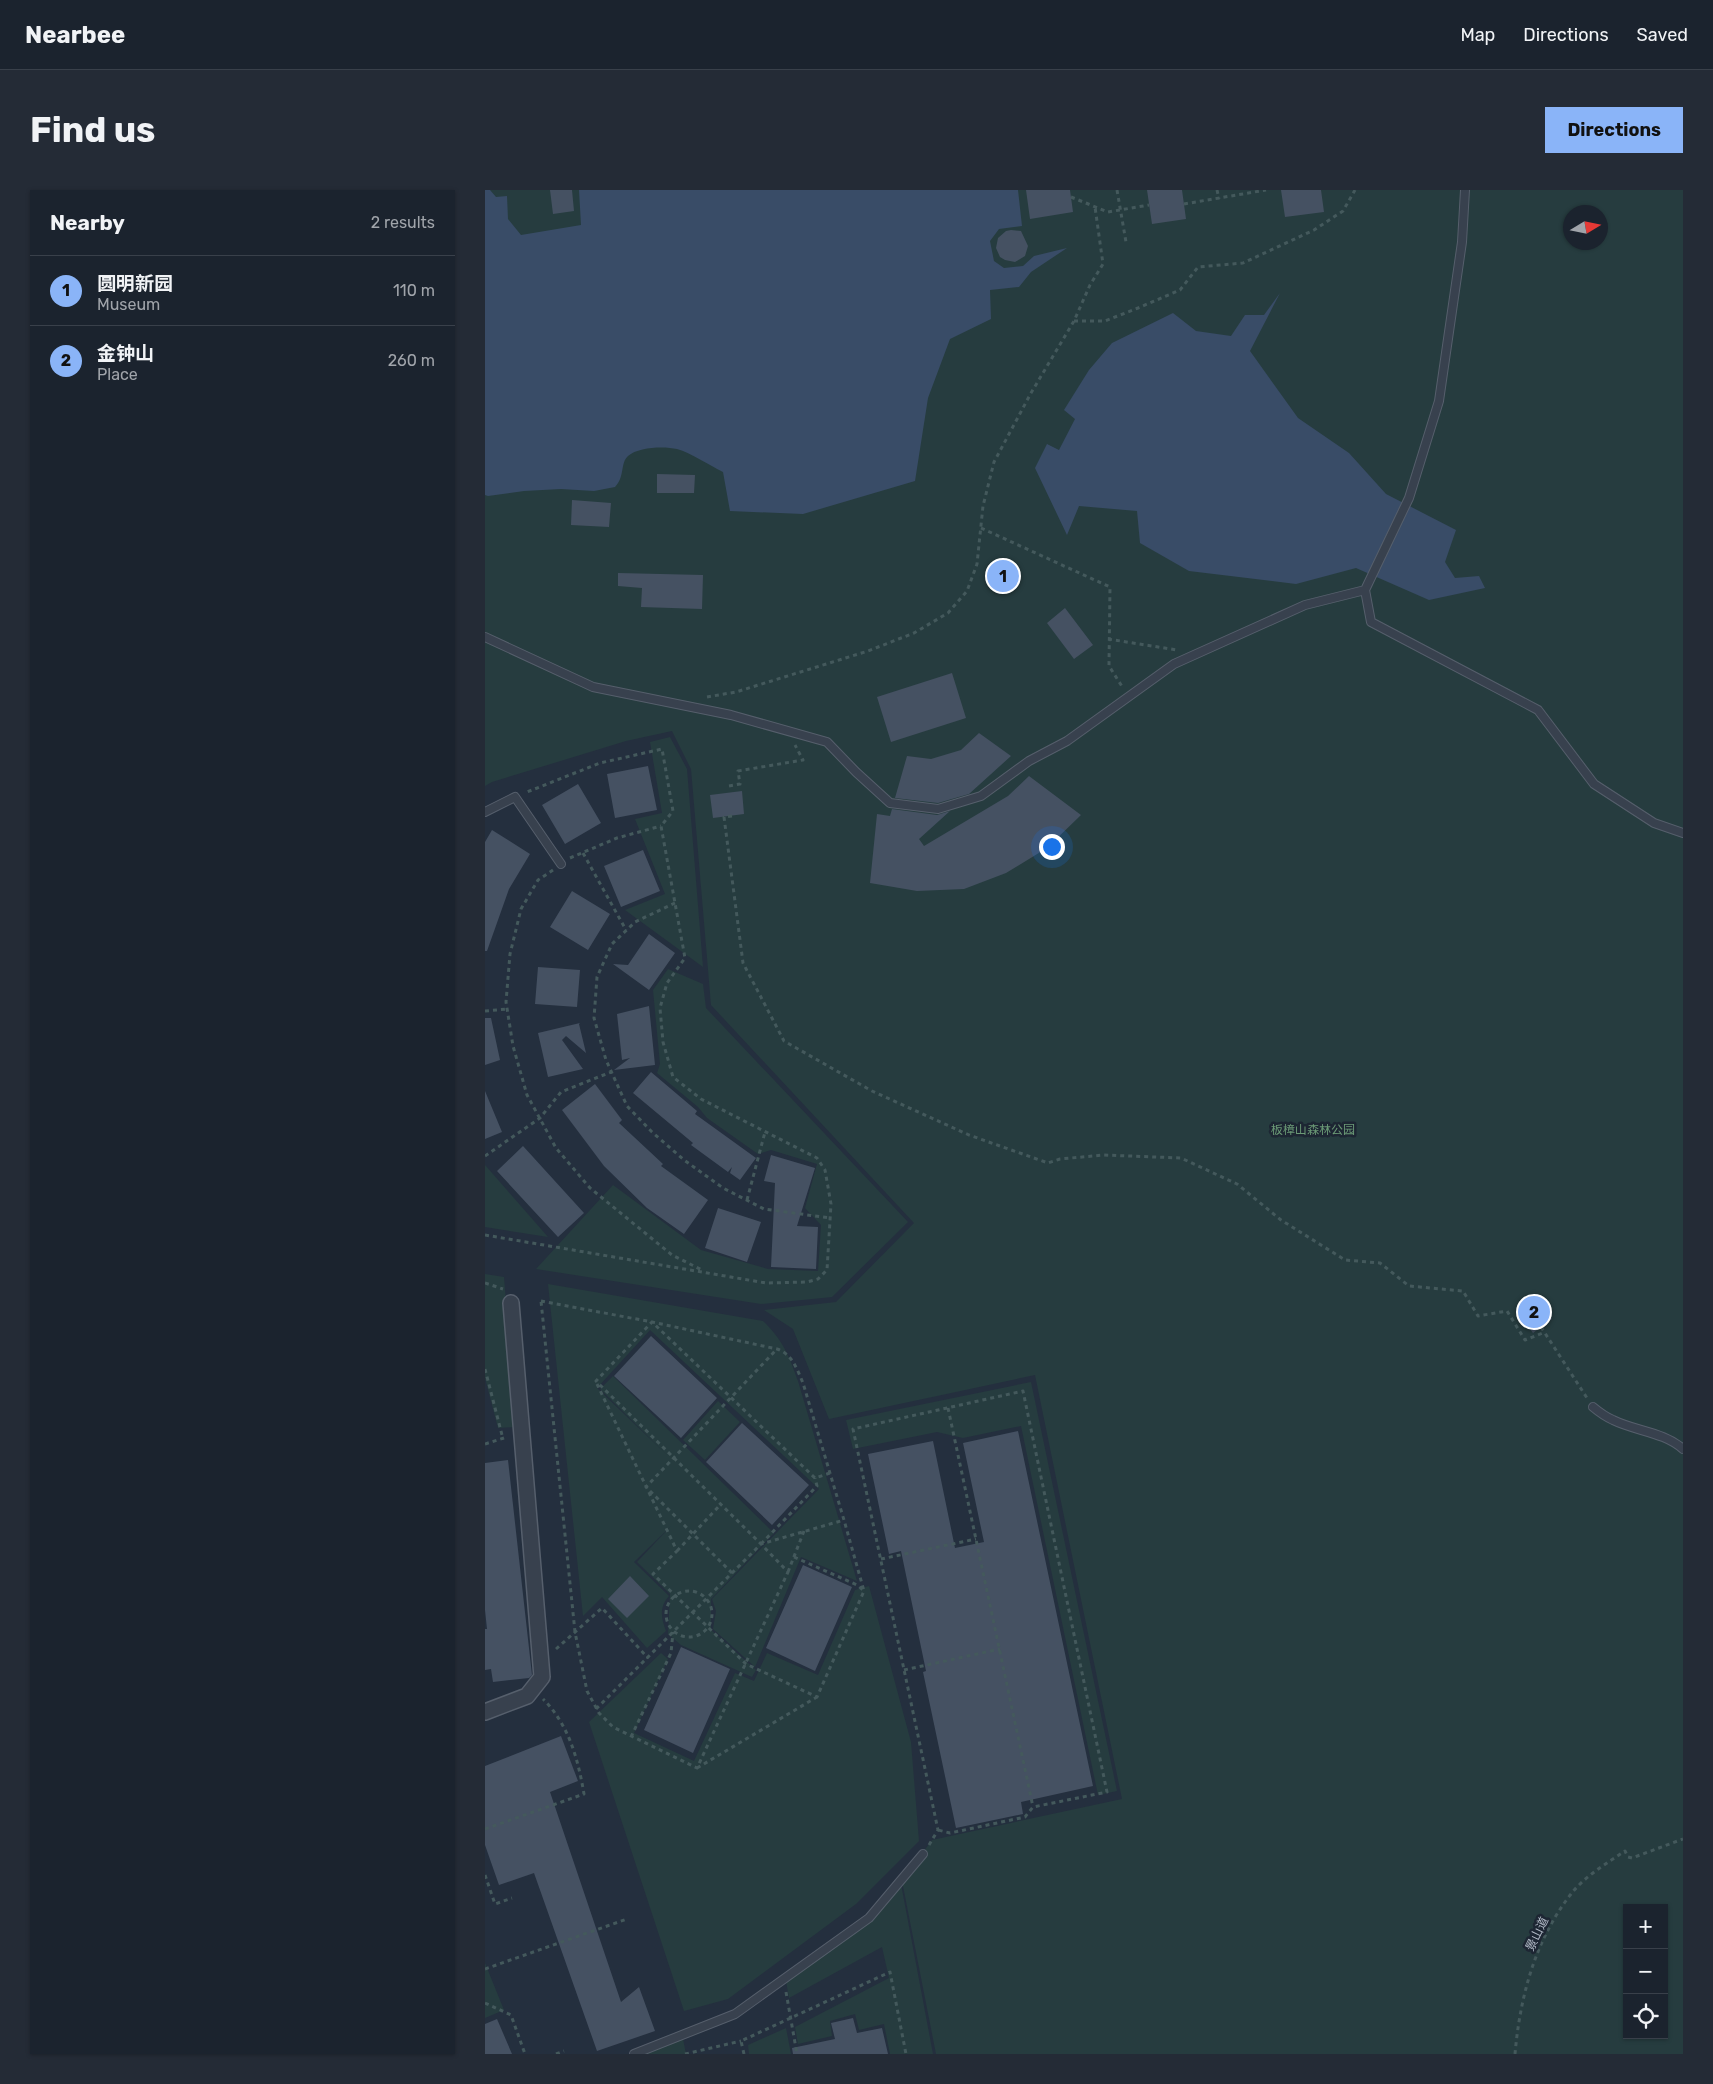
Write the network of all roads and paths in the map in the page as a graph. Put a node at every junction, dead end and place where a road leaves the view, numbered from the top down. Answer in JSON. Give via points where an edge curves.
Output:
{"nodes":[{"id":1,"x":1117,"y":190,"type":"edge"},
{"id":2,"x":1217,"y":190,"type":"edge"},
{"id":3,"x":1267,"y":190,"type":"edge"},
{"id":4,"x":1355,"y":190,"type":"edge"},
{"id":5,"x":1465,"y":190,"type":"edge"},
{"id":6,"x":1071,"y":197,"type":"dead end"},
{"id":7,"x":1219,"y":199,"type":"junction"},
{"id":8,"x":1184,"y":204,"type":"dead end"},
{"id":9,"x":1149,"y":205,"type":"dead end"},
{"id":10,"x":1095,"y":207,"type":"junction"},
{"id":11,"x":1121,"y":210,"type":"junction"},
{"id":12,"x":1126,"y":242,"type":"dead end"},
{"id":13,"x":1074,"y":321,"type":"junction"},
{"id":14,"x":981,"y":528,"type":"junction"},
{"id":15,"x":1365,"y":590,"type":"junction"},
{"id":16,"x":485,"y":637,"type":"edge"},
{"id":17,"x":1109,"y":639,"type":"junction"},
{"id":18,"x":1198,"y":653,"type":"junction"},
{"id":19,"x":1129,"y":696,"type":"junction"},
{"id":20,"x":698,"y":698,"type":"dead end"},
{"id":21,"x":787,"y":731,"type":"junction"},
{"id":22,"x":729,"y":786,"type":"dead end"},
{"id":23,"x":515,"y":797,"type":"junction"},
{"id":24,"x":485,"y":812,"type":"edge"},
{"id":25,"x":733,"y":816,"type":"dead end"},
{"id":26,"x":661,"y":826,"type":"junction"},
{"id":27,"x":1683,"y":833,"type":"edge"},
{"id":28,"x":583,"y":853,"type":"junction"},
{"id":29,"x":561,"y":864,"type":"junction"},
{"id":30,"x":675,"y":903,"type":"junction"},
{"id":31,"x":626,"y":930,"type":"junction"},
{"id":32,"x":508,"y":1009,"type":"junction"},
{"id":33,"x":485,"y":1011,"type":"edge"},
{"id":34,"x":611,"y":1072,"type":"junction"},
{"id":35,"x":540,"y":1118,"type":"junction"},
{"id":36,"x":765,"y":1132,"type":"junction"},
{"id":37,"x":485,"y":1156,"type":"edge"},
{"id":38,"x":747,"y":1200,"type":"junction"},
{"id":39,"x":830,"y":1218,"type":"junction"},
{"id":40,"x":485,"y":1235,"type":"edge"},
{"id":41,"x":706,"y":1272,"type":"junction"},
{"id":42,"x":511,"y":1303,"type":"dead end"},
{"id":43,"x":652,"y":1322,"type":"junction"},
{"id":44,"x":1541,"y":1327,"type":"dead end"},
{"id":45,"x":1545,"y":1332,"type":"junction"},
{"id":46,"x":777,"y":1349,"type":"junction"},
{"id":47,"x":485,"y":1369,"type":"edge"},
{"id":48,"x":596,"y":1381,"type":"junction"},
{"id":49,"x":731,"y":1397,"type":"junction"},
{"id":50,"x":948,"y":1408,"type":"junction"},
{"id":51,"x":1593,"y":1408,"type":"joint"},
{"id":52,"x":522,"y":1434,"type":"junction"},
{"id":53,"x":503,"y":1439,"type":"junction"},
{"id":54,"x":485,"y":1444,"type":"edge"},
{"id":55,"x":1683,"y":1449,"type":"edge"},
{"id":56,"x":675,"y":1458,"type":"junction"},
{"id":57,"x":830,"y":1473,"type":"junction"},
{"id":58,"x":815,"y":1478,"type":"junction"},
{"id":59,"x":646,"y":1487,"type":"junction"},
{"id":60,"x":721,"y":1504,"type":"junction"},
{"id":61,"x":844,"y":1520,"type":"junction"},
{"id":62,"x":804,"y":1532,"type":"junction"},
{"id":63,"x":693,"y":1534,"type":"junction"},
{"id":64,"x":976,"y":1539,"type":"junction"},
{"id":65,"x":761,"y":1544,"type":"junction"},
{"id":66,"x":677,"y":1551,"type":"junction"},
{"id":67,"x":794,"y":1557,"type":"junction"},
{"id":68,"x":881,"y":1559,"type":"junction"},
{"id":69,"x":732,"y":1572,"type":"junction"},
{"id":70,"x":787,"y":1572,"type":"junction"},
{"id":71,"x":864,"y":1591,"type":"junction"},
{"id":72,"x":675,"y":1595,"type":"junction"},
{"id":73,"x":706,"y":1599,"type":"junction"},
{"id":74,"x":693,"y":1612,"type":"junction"},
{"id":75,"x":708,"y":1628,"type":"junction"},
{"id":76,"x":575,"y":1632,"type":"junction"},
{"id":77,"x":673,"y":1632,"type":"junction"},
{"id":78,"x":999,"y":1649,"type":"junction"},
{"id":79,"x":647,"y":1658,"type":"junction"},
{"id":80,"x":541,"y":1662,"type":"junction"},
{"id":81,"x":746,"y":1664,"type":"junction"},
{"id":82,"x":905,"y":1670,"type":"junction"},
{"id":83,"x":817,"y":1697,"type":"junction"},
{"id":84,"x":543,"y":1698,"type":"dead end"},
{"id":85,"x":596,"y":1709,"type":"junction"},
{"id":86,"x":485,"y":1712,"type":"edge"},
{"id":87,"x":631,"y":1737,"type":"junction"},
{"id":88,"x":697,"y":1768,"type":"junction"},
{"id":89,"x":1033,"y":1807,"type":"junction"},
{"id":90,"x":485,"y":1829,"type":"edge"},
{"id":91,"x":938,"y":1830,"type":"junction"},
{"id":92,"x":1683,"y":1839,"type":"edge"},
{"id":93,"x":923,"y":1854,"type":"joint"},
{"id":94,"x":485,"y":1875,"type":"edge"},
{"id":95,"x":513,"y":1898,"type":"dead end"},
{"id":96,"x":627,"y":1919,"type":"dead end"},
{"id":97,"x":485,"y":1969,"type":"edge"},
{"id":98,"x":784,"y":1979,"type":"junction"},
{"id":99,"x":485,"y":2004,"type":"edge"},
{"id":100,"x":791,"y":2018,"type":"junction"},
{"id":101,"x":741,"y":2041,"type":"junction"},
{"id":102,"x":563,"y":2051,"type":"dead end"},
{"id":103,"x":525,"y":2054,"type":"edge"},
{"id":104,"x":556,"y":2054,"type":"edge"},
{"id":105,"x":634,"y":2054,"type":"edge"},
{"id":106,"x":685,"y":2054,"type":"edge"},
{"id":107,"x":743,"y":2054,"type":"edge"},
{"id":108,"x":797,"y":2054,"type":"edge"},
{"id":109,"x":906,"y":2054,"type":"edge"},
{"id":110,"x":1515,"y":2054,"type":"edge"}],
"edges":[{"from":1,"to":11,"type":"path"},
{"from":2,"to":7,"type":"path"},
{"from":3,"to":7,"type":"path"},
{"from":4,"to":13,"type":"path","via":[[1343,210],[1314,230],[1243,262],[1198,267],[1180,290],[1105,321]]},
{"from":5,"to":15,"type":"lane","via":[[1462,242],[1439,400],[1409,498]]},
{"from":6,"to":10,"type":"path"},
{"from":7,"to":8,"type":"path"},
{"from":9,"to":11,"type":"path"},
{"from":10,"to":11,"type":"path","via":[[1108,212]]},
{"from":10,"to":13,"type":"path","via":[[1103,264]]},
{"from":11,"to":12,"type":"path"},
{"from":13,"to":14,"type":"path","via":[[995,462],[983,506]]},
{"from":14,"to":17,"type":"path","via":[[1109,587]]},
{"from":14,"to":20,"type":"path","via":[[977,564],[967,591],[948,613],[914,633],[868,652],[736,692]]},
{"from":15,"to":18,"type":"lane","via":[[1305,605]]},
{"from":15,"to":27,"type":"lane","via":[[1371,622],[1538,710],[1594,784],[1654,823]]},
{"from":16,"to":21,"type":"lane","via":[[593,687],[731,715]]},
{"from":17,"to":18,"type":"path"},
{"from":17,"to":19,"type":"path","via":[[1109,666]]},
{"from":18,"to":19,"type":"lane","via":[[1174,664]]},
{"from":19,"to":21,"type":"lane","via":[[1067,741],[1029,761],[981,796],[938,810],[890,803],[827,742]]},
{"from":21,"to":22,"type":"path","via":[[803,760],[738,770],[740,784]]},
{"from":23,"to":24,"type":"lane"},
{"from":23,"to":26,"type":"path","via":[[600,763],[662,749],[673,810]]},
{"from":23,"to":29,"type":"lane"},
{"from":25,"to":45,"type":"path","via":[[724,817],[743,963],[783,1041],[872,1091],[969,1134],[1048,1163],[1104,1155],[1181,1158],[1237,1184],[1281,1220],[1345,1260],[1380,1263],[1409,1286],[1463,1291],[1478,1316],[1507,1312],[1525,1340]]},
{"from":26,"to":28,"type":"path","via":[[617,838]]},
{"from":26,"to":30,"type":"path"},
{"from":28,"to":29,"type":"path"},
{"from":28,"to":31,"type":"path"},
{"from":29,"to":32,"type":"path","via":[[538,880],[521,909],[509,954]]},
{"from":30,"to":31,"type":"path","via":[[635,922]]},
{"from":30,"to":36,"type":"path","via":[[685,958],[667,983],[660,1008],[663,1042],[673,1077],[701,1099]]},
{"from":31,"to":34,"type":"path","via":[[612,944],[597,977],[594,1018]]},
{"from":32,"to":33,"type":"path"},
{"from":32,"to":35,"type":"path","via":[[513,1046],[527,1095]]},
{"from":34,"to":35,"type":"path","via":[[561,1092]]},
{"from":34,"to":38,"type":"path","via":[[627,1106],[652,1132],[723,1188]]},
{"from":35,"to":37,"type":"path"},
{"from":35,"to":41,"type":"path","via":[[556,1148],[590,1188],[672,1255]]},
{"from":36,"to":38,"type":"path"},
{"from":36,"to":39,"type":"path","via":[[817,1158],[825,1170]]},
{"from":38,"to":39,"type":"path","via":[[764,1209]]},
{"from":39,"to":41,"type":"path","via":[[827,1270],[818,1279],[766,1283]]},
{"from":40,"to":41,"type":"path"},
{"from":42,"to":52,"type":"street"},
{"from":43,"to":46,"type":"path"},
{"from":43,"to":48,"type":"path"},
{"from":43,"to":49,"type":"path"},
{"from":43,"to":76,"type":"path","via":[[541,1301]]},
{"from":44,"to":45,"type":"path"},
{"from":45,"to":51,"type":"path"},
{"from":46,"to":49,"type":"path"},
{"from":46,"to":57,"type":"path","via":[[784,1351],[794,1363],[803,1383]]},
{"from":47,"to":53,"type":"path"},
{"from":48,"to":56,"type":"path"},
{"from":48,"to":59,"type":"path"},
{"from":49,"to":56,"type":"path"},
{"from":49,"to":58,"type":"path"},
{"from":50,"to":64,"type":"path"},
{"from":50,"to":68,"type":"path","via":[[853,1429]]},
{"from":50,"to":89,"type":"path","via":[[1023,1391],[1107,1792]]},
{"from":51,"to":55,"type":"lane","via":[[1612,1420],[1663,1438]]},
{"from":52,"to":53,"type":"path"},
{"from":52,"to":80,"type":"street"},
{"from":53,"to":54,"type":"path"},
{"from":56,"to":59,"type":"path"},
{"from":56,"to":60,"type":"path"},
{"from":57,"to":58,"type":"path"},
{"from":57,"to":61,"type":"path"},
{"from":58,"to":65,"type":"path","via":[[817,1486]]},
{"from":59,"to":63,"type":"path"},
{"from":59,"to":66,"type":"path"},
{"from":60,"to":63,"type":"path"},
{"from":60,"to":65,"type":"path"},
{"from":61,"to":62,"type":"path"},
{"from":61,"to":71,"type":"path"},
{"from":62,"to":65,"type":"path"},
{"from":62,"to":67,"type":"path"},
{"from":63,"to":66,"type":"path"},
{"from":63,"to":69,"type":"path"},
{"from":64,"to":68,"type":"path"},
{"from":64,"to":78,"type":"path"},
{"from":65,"to":69,"type":"path"},
{"from":65,"to":70,"type":"path"},
{"from":66,"to":72,"type":"path","via":[[653,1574]]},
{"from":67,"to":70,"type":"path"},
{"from":67,"to":71,"type":"path"},
{"from":68,"to":82,"type":"path"},
{"from":69,"to":73,"type":"path"},
{"from":70,"to":81,"type":"path"},
{"from":71,"to":83,"type":"path"},
{"from":72,"to":73,"type":"path","via":[[693,1591]]},
{"from":72,"to":74,"type":"path"},
{"from":72,"to":77,"type":"path","via":[[666,1612]]},
{"from":73,"to":74,"type":"path"},
{"from":73,"to":75,"type":"path","via":[[712,1613]]},
{"from":74,"to":75,"type":"path"},
{"from":74,"to":77,"type":"path"},
{"from":75,"to":77,"type":"path","via":[[695,1637],[687,1638]]},
{"from":75,"to":81,"type":"path"},
{"from":76,"to":79,"type":"path","via":[[602,1608]]},
{"from":76,"to":80,"type":"path"},
{"from":76,"to":85,"type":"path","via":[[587,1692]]},
{"from":77,"to":79,"type":"path"},
{"from":77,"to":87,"type":"path","via":[[671,1653]]},
{"from":78,"to":82,"type":"path"},
{"from":78,"to":89,"type":"path"},
{"from":79,"to":85,"type":"path"},
{"from":80,"to":86,"type":"street","via":[[542,1677],[527,1696]]},
{"from":81,"to":83,"type":"path"},
{"from":81,"to":88,"type":"path"},
{"from":82,"to":91,"type":"path"},
{"from":83,"to":88,"type":"path"},
{"from":84,"to":90,"type":"path","via":[[565,1728],[584,1794]]},
{"from":85,"to":87,"type":"path","via":[[613,1727]]},
{"from":87,"to":88,"type":"path"},
{"from":89,"to":91,"type":"path","via":[[1025,1817],[950,1833]]},
{"from":91,"to":93,"type":"path"},
{"from":92,"to":110,"type":"path","name":"景山道","via":[[1632,1858],[1625,1852],[1572,1892],[1551,1923],[1536,1954],[1522,2001]]},
{"from":93,"to":98,"type":"lane","via":[[869,1918]]},
{"from":94,"to":95,"type":"path","via":[[495,1904]]},
{"from":96,"to":97,"type":"path"},
{"from":98,"to":100,"type":"path"},
{"from":98,"to":105,"type":"lane","via":[[735,2014]]},
{"from":99,"to":103,"type":"path","via":[[511,2015]]},
{"from":100,"to":101,"type":"path"},
{"from":100,"to":108,"type":"path"},
{"from":100,"to":109,"type":"path","via":[[890,1972]]},
{"from":101,"to":106,"type":"path"},
{"from":101,"to":107,"type":"path"},
{"from":102,"to":104,"type":"path"}]}
